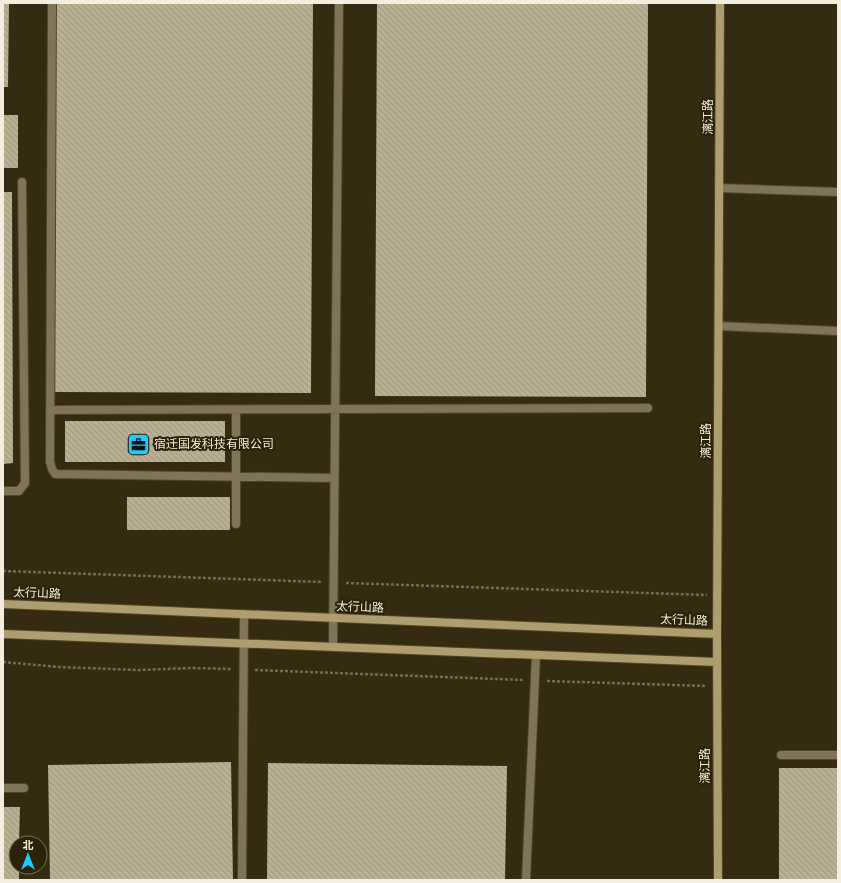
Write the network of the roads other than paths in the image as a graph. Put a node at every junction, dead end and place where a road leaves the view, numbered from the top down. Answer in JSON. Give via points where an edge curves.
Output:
{"nodes":[{"id":1,"x":52,"y":3,"type":"edge"},
{"id":2,"x":339,"y":3,"type":"edge"},
{"id":3,"x":720,"y":3,"type":"edge"},
{"id":4,"x":22,"y":182,"type":"dead end"},
{"id":5,"x":719,"y":188,"type":"junction"},
{"id":6,"x":838,"y":192,"type":"edge"},
{"id":7,"x":719,"y":326,"type":"junction"},
{"id":8,"x":838,"y":331,"type":"edge"},
{"id":9,"x":648,"y":408,"type":"dead end"},
{"id":10,"x":50,"y":410,"type":"junction"},
{"id":11,"x":236,"y":410,"type":"junction"},
{"id":12,"x":335,"y":410,"type":"junction"},
{"id":13,"x":237,"y":476,"type":"junction"},
{"id":14,"x":334,"y":478,"type":"junction"},
{"id":15,"x":3,"y":491,"type":"edge"},
{"id":16,"x":236,"y":524,"type":"dead end"},
{"id":17,"x":3,"y":604,"type":"edge"},
{"id":18,"x":244,"y":614,"type":"junction"},
{"id":19,"x":333,"y":618,"type":"junction"},
{"id":20,"x":3,"y":634,"type":"edge"},
{"id":21,"x":717,"y":634,"type":"junction"},
{"id":22,"x":244,"y":644,"type":"junction"},
{"id":23,"x":333,"y":647,"type":"junction"},
{"id":24,"x":536,"y":655,"type":"junction"},
{"id":25,"x":717,"y":662,"type":"junction"},
{"id":26,"x":781,"y":755,"type":"dead end"},
{"id":27,"x":838,"y":755,"type":"edge"},
{"id":28,"x":3,"y":788,"type":"edge"},
{"id":29,"x":24,"y":788,"type":"dead end"},
{"id":30,"x":242,"y":880,"type":"edge"},
{"id":31,"x":526,"y":880,"type":"edge"},
{"id":32,"x":718,"y":880,"type":"edge"}],
"edges":[{"from":1,"to":10,"type":"lane"},
{"from":2,"to":12,"type":"lane"},
{"from":3,"to":5,"type":"street","name":"漓江路"},
{"from":4,"to":15,"type":"lane","via":[[25,483],[19,490]]},
{"from":5,"to":6,"type":"lane"},
{"from":5,"to":7,"type":"street","name":"漓江路"},
{"from":7,"to":8,"type":"lane"},
{"from":7,"to":21,"type":"street","name":"漓江路"},
{"from":9,"to":12,"type":"lane"},
{"from":10,"to":11,"type":"lane"},
{"from":10,"to":13,"type":"lane","via":[[50,462],[55,474]]},
{"from":11,"to":12,"type":"lane"},
{"from":11,"to":13,"type":"lane"},
{"from":12,"to":14,"type":"lane"},
{"from":13,"to":14,"type":"lane"},
{"from":13,"to":16,"type":"lane"},
{"from":14,"to":19,"type":"lane"},
{"from":17,"to":18,"type":"street","name":"太行山路"},
{"from":18,"to":19,"type":"street","name":"太行山路"},
{"from":18,"to":22,"type":"lane"},
{"from":19,"to":21,"type":"street","name":"太行山路"},
{"from":19,"to":23,"type":"lane"},
{"from":20,"to":22,"type":"street"},
{"from":21,"to":25,"type":"street","name":"漓江路"},
{"from":22,"to":23,"type":"street"},
{"from":22,"to":30,"type":"lane"},
{"from":23,"to":24,"type":"street"},
{"from":24,"to":25,"type":"street"},
{"from":24,"to":31,"type":"lane"},
{"from":25,"to":32,"type":"street","name":"漓江路"},
{"from":26,"to":27,"type":"lane"},
{"from":28,"to":29,"type":"lane"}]}
